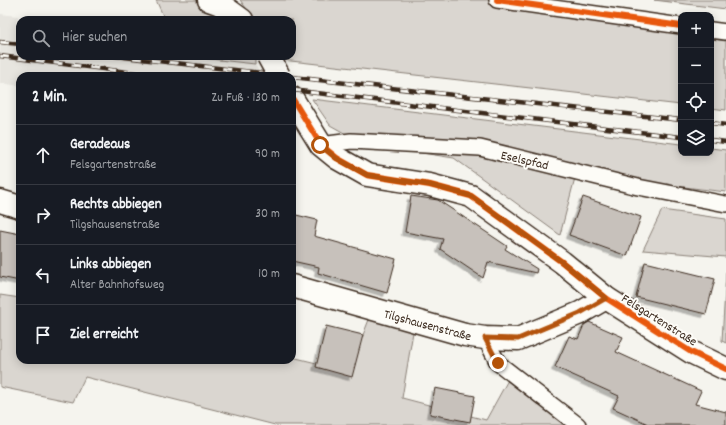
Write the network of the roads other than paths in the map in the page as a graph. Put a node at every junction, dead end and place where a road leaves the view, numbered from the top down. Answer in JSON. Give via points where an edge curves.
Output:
{"nodes":[{"id":1,"x":209,"y":0,"type":"edge"},
{"id":2,"x":497,"y":0,"type":"edge"},
{"id":3,"x":236,"y":16,"type":"edge"},
{"id":4,"x":678,"y":26,"type":"edge"},
{"id":5,"x":714,"y":30,"type":"edge"},
{"id":6,"x":726,"y":32,"type":"edge"},
{"id":7,"x":270,"y":60,"type":"edge"},
{"id":8,"x":277,"y":72,"type":"edge"},
{"id":9,"x":296,"y":104,"type":"edge"},
{"id":10,"x":320,"y":145,"type":"junction"},
{"id":11,"x":0,"y":201,"type":"edge"},
{"id":12,"x":726,"y":204,"type":"edge"},
{"id":13,"x":16,"y":206,"type":"edge"},
{"id":14,"x":296,"y":287,"type":"edge"},
{"id":15,"x":606,"y":298,"type":"junction"},
{"id":16,"x":485,"y":338,"type":"junction"},
{"id":17,"x":726,"y":369,"type":"edge"},
{"id":18,"x":578,"y":425,"type":"edge"}],
"edges":[{"from":1,"to":3,"type":"street","via":[[220,4]]},
{"from":2,"to":4,"type":"lane"},
{"from":5,"to":6,"type":"lane"},
{"from":7,"to":8,"type":"street","bridge":true},
{"from":9,"to":10,"type":"street","name":"Felsgartenstraße"},
{"from":10,"to":12,"type":"lane","name":"Eselspfad","via":[[351,142],[480,148],[638,187]]},
{"from":10,"to":15,"type":"street","name":"Felsgartenstraße","via":[[336,158],[367,175],[430,185],[471,196],[562,262]]},
{"from":11,"to":13,"type":"street"},
{"from":14,"to":16,"type":"street","name":"Tilgshausenstraße","via":[[415,322]]},
{"from":15,"to":16,"type":"street","name":"Tilgshausenstraße","via":[[580,313],[518,339]]},
{"from":15,"to":17,"type":"street","name":"Felsgartenstraße","via":[[691,352]]},
{"from":16,"to":18,"type":"lane","via":[[498,363]]}]}
